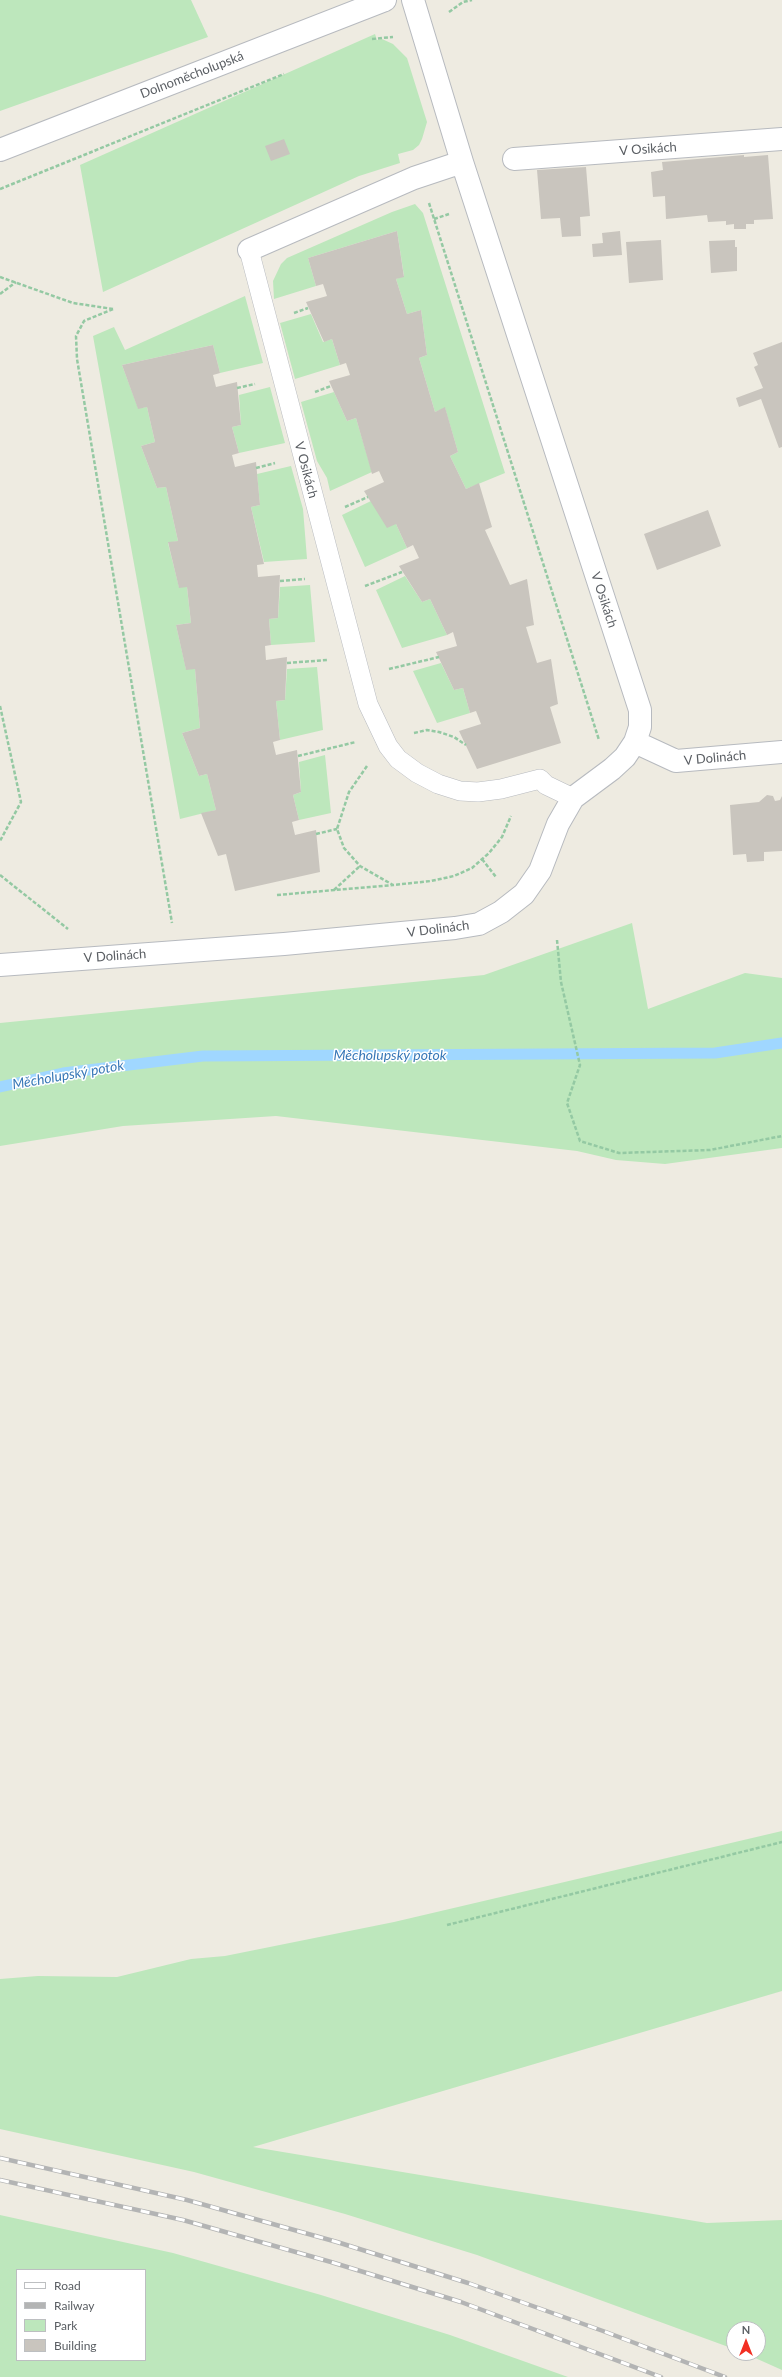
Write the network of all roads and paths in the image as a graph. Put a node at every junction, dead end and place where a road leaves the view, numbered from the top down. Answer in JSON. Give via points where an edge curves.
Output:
{"nodes":[{"id":1,"x":385,"y":0,"type":"edge"},
{"id":2,"x":412,"y":0,"type":"edge"},
{"id":3,"x":422,"y":27,"type":"junction"},
{"id":4,"x":370,"y":39,"type":"dead end"},
{"id":5,"x":288,"y":72,"type":"dead end"},
{"id":6,"x":782,"y":139,"type":"edge"},
{"id":7,"x":0,"y":150,"type":"edge"},
{"id":8,"x":514,"y":159,"type":"dead end"},
{"id":9,"x":462,"y":162,"type":"junction"},
{"id":10,"x":0,"y":189,"type":"edge"},
{"id":11,"x":427,"y":198,"type":"dead end"},
{"id":12,"x":250,"y":250,"type":"joint"},
{"id":13,"x":0,"y":277,"type":"edge"},
{"id":14,"x":16,"y":282,"type":"junction"},
{"id":15,"x":0,"y":294,"type":"edge"},
{"id":16,"x":402,"y":572,"type":"dead end"},
{"id":17,"x":340,"y":596,"type":"junction"},
{"id":18,"x":439,"y":657,"type":"dead end"},
{"id":19,"x":356,"y":658,"type":"junction"},
{"id":20,"x":287,"y":663,"type":"dead end"},
{"id":21,"x":361,"y":676,"type":"junction"},
{"id":22,"x":0,"y":706,"type":"edge"},
{"id":23,"x":385,"y":741,"type":"junction"},
{"id":24,"x":635,"y":742,"type":"junction"},
{"id":25,"x":466,"y":745,"type":"dead end"},
{"id":26,"x":782,"y":752,"type":"edge"},
{"id":27,"x":298,"y":756,"type":"dead end"},
{"id":28,"x":602,"y":776,"type":"junction"},
{"id":29,"x":514,"y":786,"type":"junction"},
{"id":30,"x":573,"y":798,"type":"junction"},
{"id":31,"x":337,"y":829,"type":"junction"},
{"id":32,"x":316,"y":834,"type":"dead end"},
{"id":33,"x":0,"y":841,"type":"edge"},
{"id":34,"x":360,"y":866,"type":"junction"},
{"id":35,"x":0,"y":875,"type":"edge"},
{"id":36,"x":393,"y":885,"type":"junction"},
{"id":37,"x":334,"y":890,"type":"junction"},
{"id":38,"x":277,"y":895,"type":"dead end"},
{"id":39,"x":557,"y":940,"type":"dead end"},
{"id":40,"x":175,"y":952,"type":"junction"},
{"id":41,"x":111,"y":957,"type":"junction"},
{"id":42,"x":0,"y":965,"type":"edge"},
{"id":43,"x":782,"y":1136,"type":"edge"},
{"id":44,"x":782,"y":1842,"type":"edge"},
{"id":45,"x":447,"y":1924,"type":"dead end"}],
"edges":[{"from":1,"to":7,"type":"street","name":"Dolnoměcholupská"},
{"from":2,"to":3,"type":"street","name":"V Osikách"},
{"from":3,"to":4,"type":"path","via":[[397,37]]},
{"from":3,"to":9,"type":"street","name":"V Osikách"},
{"from":5,"to":10,"type":"path"},
{"from":6,"to":8,"type":"street","name":"V Osikách"},
{"from":9,"to":12,"type":"street","name":"V Osikách","via":[[414,178]]},
{"from":9,"to":24,"type":"street","name":"V Osikách","via":[[640,710],[640,727]]},
{"from":11,"to":28,"type":"path","via":[[599,742]]},
{"from":12,"to":17,"type":"lane","name":"V Osikách"},
{"from":13,"to":14,"type":"path"},
{"from":14,"to":15,"type":"path"},
{"from":14,"to":40,"type":"path","via":[[73,303],[113,309],[84,321],[76,336],[76,359],[171,905]]},
{"from":16,"to":17,"type":"path"},
{"from":17,"to":19,"type":"lane","name":"V Osikách"},
{"from":18,"to":21,"type":"path"},
{"from":19,"to":20,"type":"path"},
{"from":19,"to":21,"type":"lane","name":"V Osikách"},
{"from":21,"to":23,"type":"lane","name":"V Osikách","via":[[368,704]]},
{"from":22,"to":33,"type":"path","via":[[21,802]]},
{"from":23,"to":25,"type":"path","via":[[427,730],[454,737]]},
{"from":23,"to":27,"type":"path"},
{"from":23,"to":29,"type":"lane","name":"V Osikách","via":[[398,760],[438,784],[460,791],[478,792]]},
{"from":23,"to":31,"type":"path","via":[[349,792]]},
{"from":24,"to":26,"type":"street","name":"V Dolinách","via":[[676,761]]},
{"from":24,"to":28,"type":"street","name":"V Dolinách","via":[[625,756]]},
{"from":28,"to":30,"type":"street","name":"V Dolinách"},
{"from":29,"to":30,"type":"lane","name":"V Osikách","via":[[540,779],[546,785]]},
{"from":29,"to":36,"type":"path","via":[[511,816],[502,837],[472,868],[431,882]]},
{"from":30,"to":40,"type":"street","name":"V Dolinách","via":[[558,824],[540,871],[524,894],[501,912],[479,924]]},
{"from":31,"to":32,"type":"path"},
{"from":31,"to":34,"type":"path","via":[[344,848]]},
{"from":34,"to":36,"type":"path"},
{"from":34,"to":37,"type":"path"},
{"from":35,"to":41,"type":"path","via":[[61,925]]},
{"from":36,"to":37,"type":"path"},
{"from":37,"to":38,"type":"path"},
{"from":39,"to":43,"type":"path","via":[[562,982],[580,1064],[567,1103],[580,1141],[619,1152],[710,1150]]},
{"from":40,"to":41,"type":"street","name":"V Dolinách"},
{"from":41,"to":42,"type":"street","name":"V Dolinách"},
{"from":44,"to":45,"type":"path"}]}
